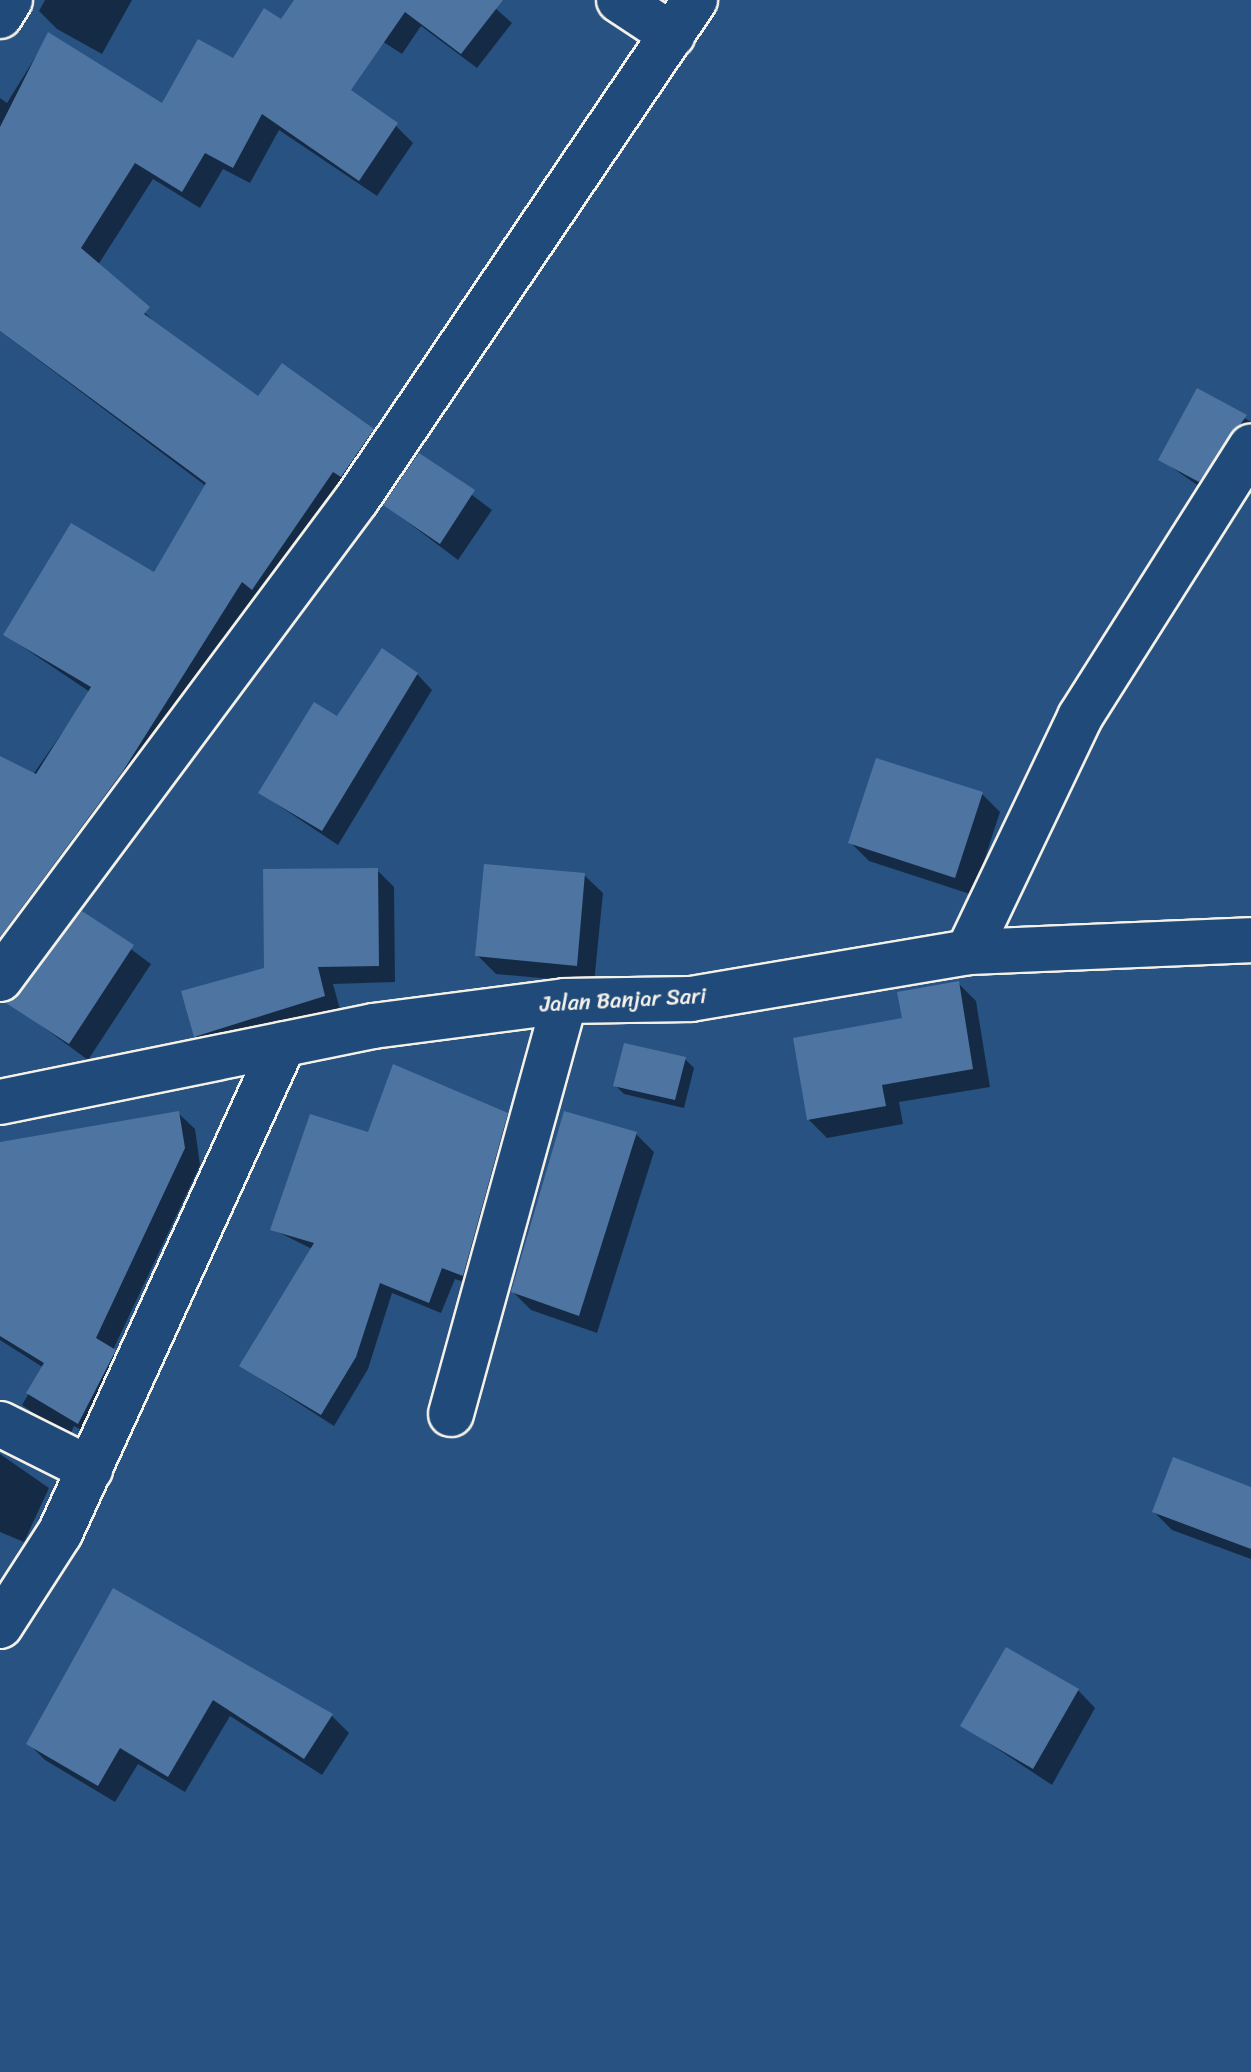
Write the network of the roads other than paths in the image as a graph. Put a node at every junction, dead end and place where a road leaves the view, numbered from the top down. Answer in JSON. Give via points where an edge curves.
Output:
{"nodes":[{"id":1,"x":10,"y":0,"type":"edge"},
{"id":2,"x":619,"y":0,"type":"edge"},
{"id":3,"x":0,"y":16,"type":"edge"},
{"id":4,"x":684,"y":17,"type":"edge"},
{"id":5,"x":1251,"y":446,"type":"edge"},
{"id":6,"x":1251,"y":940,"type":"edge"},
{"id":7,"x":968,"y":952,"type":"junction"},
{"id":8,"x":0,"y":979,"type":"edge"},
{"id":9,"x":565,"y":1001,"type":"junction"},
{"id":10,"x":283,"y":1045,"type":"junction"},
{"id":11,"x":0,"y":1102,"type":"edge"},
{"id":12,"x":451,"y":1414,"type":"dead end"},
{"id":13,"x":0,"y":1424,"type":"edge"},
{"id":14,"x":90,"y":1469,"type":"junction"},
{"id":15,"x":0,"y":1626,"type":"edge"}],
"edges":[{"from":1,"to":3,"type":"street"},
{"from":2,"to":4,"type":"street"},
{"from":4,"to":8,"type":"street","via":[[357,499]]},
{"from":5,"to":7,"type":"street","via":[[1080,717]]},
{"from":6,"to":7,"type":"street","name":"Jalan Banjar Sari"},
{"from":7,"to":9,"type":"street","name":"Jalan Banjar Sari","via":[[691,999]]},
{"from":9,"to":10,"type":"street","name":"Jalan Banjar Sari"},
{"from":9,"to":12,"type":"street"},
{"from":10,"to":11,"type":"street","name":"Jalan Banjar Sari"},
{"from":10,"to":14,"type":"street"},
{"from":13,"to":14,"type":"street"},
{"from":14,"to":15,"type":"street"}]}
